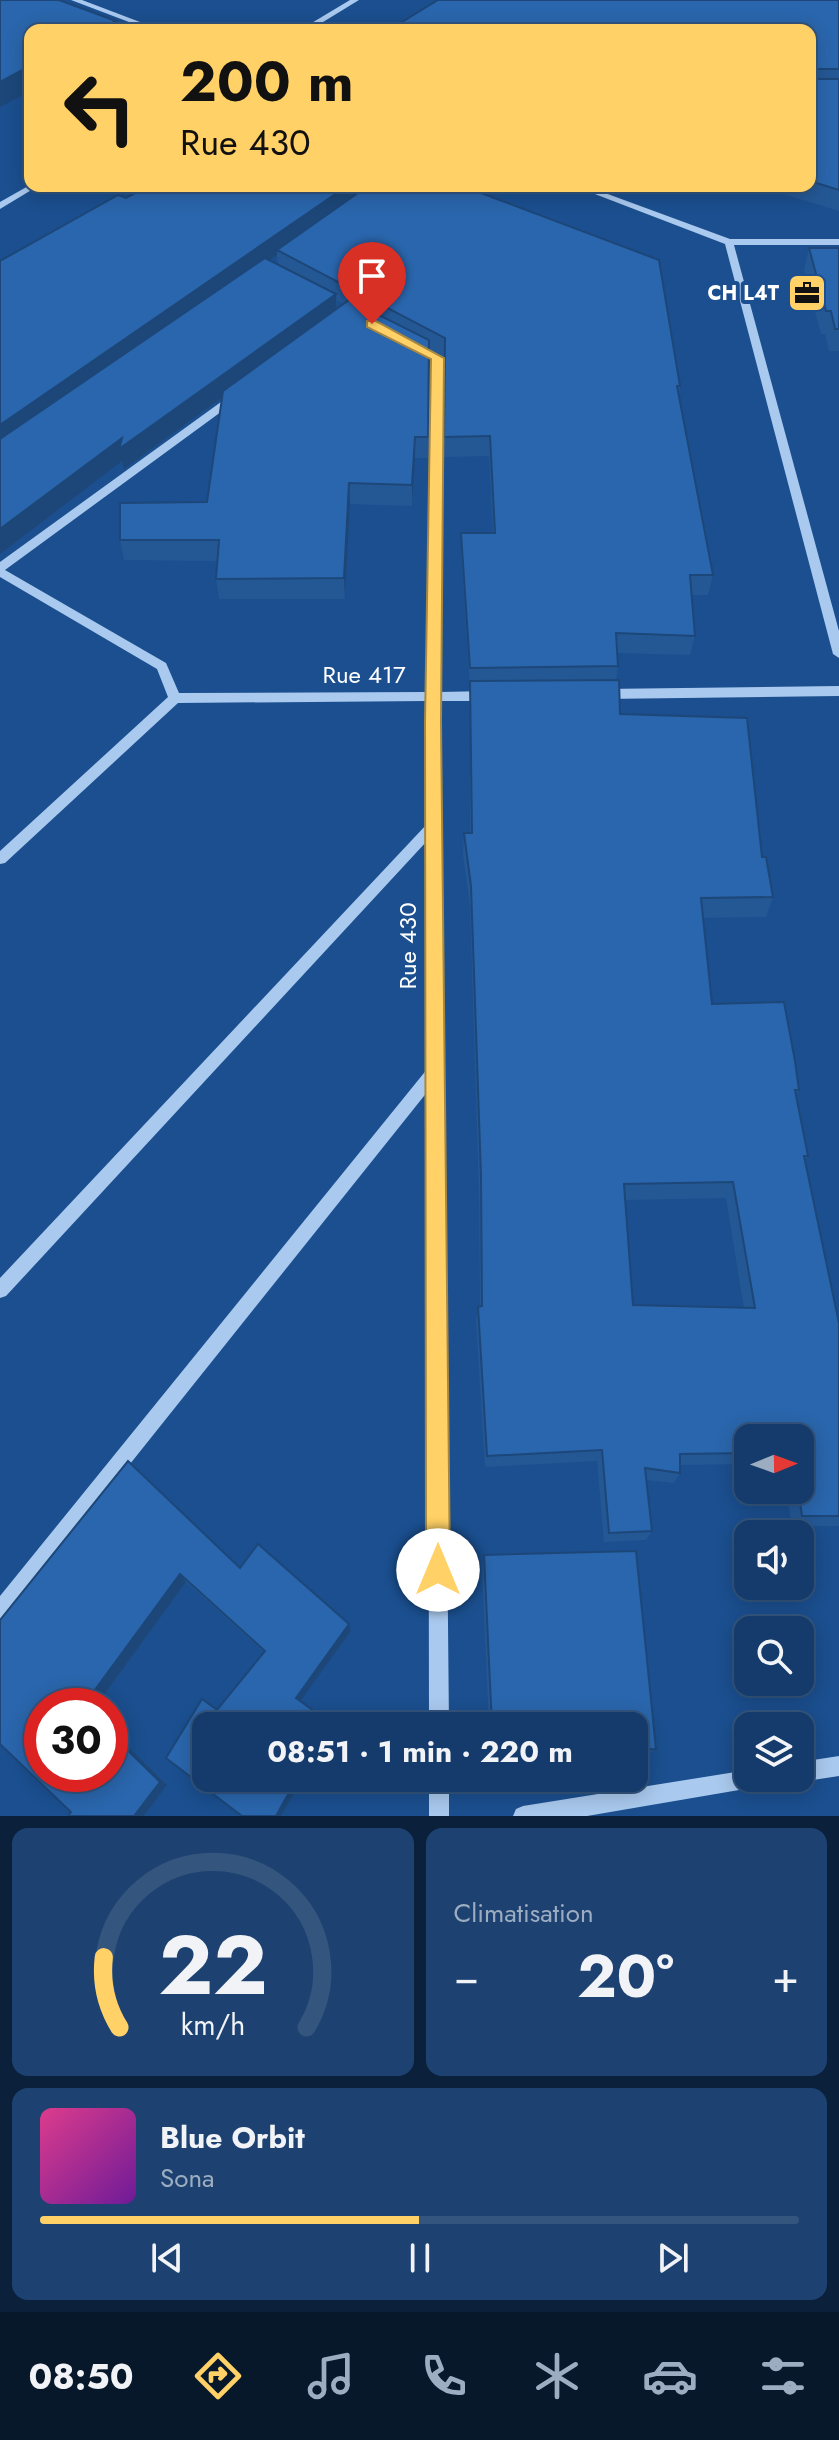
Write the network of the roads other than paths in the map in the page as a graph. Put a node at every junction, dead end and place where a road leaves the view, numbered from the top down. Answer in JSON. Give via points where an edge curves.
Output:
{"nodes":[{"id":1,"x":75,"y":0,"type":"edge"},
{"id":2,"x":355,"y":0,"type":"edge"},
{"id":3,"x":141,"y":24,"type":"edge"},
{"id":4,"x":314,"y":24,"type":"edge"},
{"id":5,"x":24,"y":192,"type":"edge"},
{"id":6,"x":594,"y":192,"type":"edge"},
{"id":7,"x":0,"y":206,"type":"edge"},
{"id":8,"x":729,"y":242,"type":"junction"},
{"id":9,"x":839,"y":242,"type":"edge"},
{"id":10,"x":400,"y":338,"type":"edge"},
{"id":11,"x":250,"y":386,"type":"edge"},
{"id":12,"x":0,"y":570,"type":"edge"},
{"id":13,"x":839,"y":654,"type":"edge"},
{"id":14,"x":839,"y":691,"type":"edge"},
{"id":15,"x":589,"y":694,"type":"edge"},
{"id":16,"x":511,"y":695,"type":"edge"},
{"id":17,"x":433,"y":696,"type":"junction"},
{"id":18,"x":175,"y":698,"type":"junction"},
{"id":19,"x":434,"y":825,"type":"junction"},
{"id":20,"x":0,"y":859,"type":"edge"},
{"id":21,"x":435,"y":1070,"type":"junction"},
{"id":22,"x":0,"y":1290,"type":"edge"},
{"id":23,"x":0,"y":1611,"type":"edge"},
{"id":24,"x":439,"y":1712,"type":"edge"},
{"id":25,"x":839,"y":1766,"type":"edge"},
{"id":26,"x":814,"y":1770,"type":"edge"},
{"id":27,"x":734,"y":1782,"type":"edge"},
{"id":28,"x":439,"y":1792,"type":"edge"},
{"id":29,"x":439,"y":1816,"type":"edge"},
{"id":30,"x":523,"y":1816,"type":"edge"}],
"edges":[{"from":1,"to":3,"type":"street"},
{"from":2,"to":4,"type":"street"},
{"from":5,"to":7,"type":"street"},
{"from":6,"to":8,"type":"street"},
{"from":8,"to":9,"type":"street"},
{"from":8,"to":13,"type":"street"},
{"from":10,"to":17,"type":"street","name":"Rue 430","via":[[437,358]]},
{"from":11,"to":12,"type":"street"},
{"from":12,"to":18,"type":"street","via":[[162,666]]},
{"from":14,"to":15,"type":"street"},
{"from":16,"to":17,"type":"street","name":"Rue 417"},
{"from":17,"to":18,"type":"street","name":"Rue 417"},
{"from":17,"to":19,"type":"street","name":"Rue 430"},
{"from":18,"to":20,"type":"street"},
{"from":19,"to":21,"type":"street","name":"Rue 430"},
{"from":19,"to":22,"type":"street"},
{"from":21,"to":23,"type":"street"},
{"from":21,"to":24,"type":"street","name":"Rue 430"},
{"from":25,"to":26,"type":"street"},
{"from":27,"to":30,"type":"street"},
{"from":28,"to":29,"type":"street"}]}
